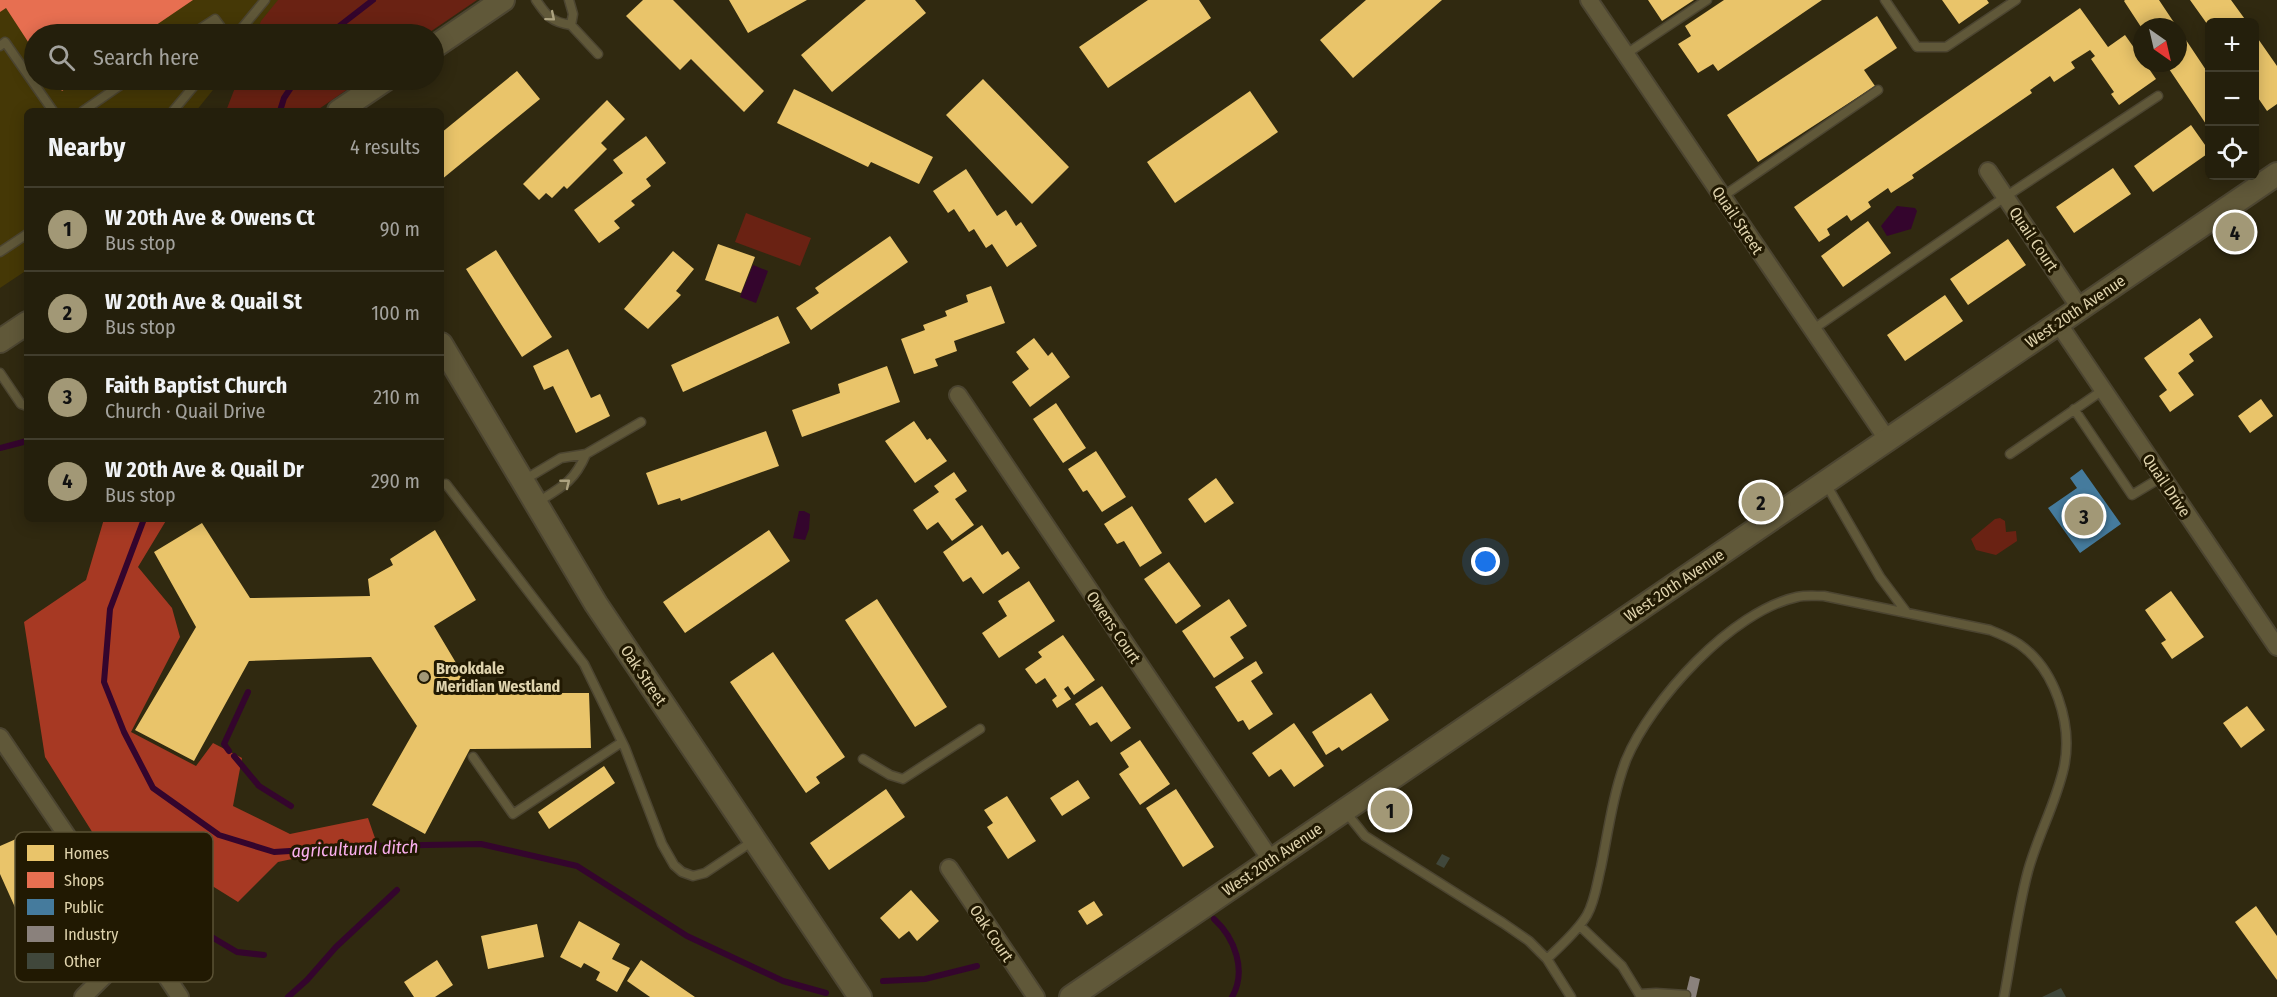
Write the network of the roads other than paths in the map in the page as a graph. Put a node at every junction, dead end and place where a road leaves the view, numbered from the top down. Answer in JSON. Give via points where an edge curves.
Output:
{"nodes":[{"id":1,"x":265,"y":0,"type":"edge"},
{"id":2,"x":503,"y":0,"type":"edge"},
{"id":3,"x":536,"y":0,"type":"edge"},
{"id":4,"x":569,"y":0,"type":"edge"},
{"id":5,"x":1589,"y":0,"type":"edge"},
{"id":6,"x":1707,"y":0,"type":"edge"},
{"id":7,"x":1886,"y":0,"type":"edge"},
{"id":8,"x":2016,"y":0,"type":"edge"},
{"id":9,"x":207,"y":24,"type":"edge"},
{"id":10,"x":218,"y":24,"type":"edge"},
{"id":11,"x":245,"y":24,"type":"edge"},
{"id":12,"x":571,"y":25,"type":"junction"},
{"id":13,"x":444,"y":40,"type":"edge"},
{"id":14,"x":0,"y":46,"type":"edge"},
{"id":15,"x":598,"y":54,"type":"dead end"},
{"id":16,"x":1626,"y":54,"type":"junction"},
{"id":17,"x":24,"y":69,"type":"edge"},
{"id":18,"x":38,"y":90,"type":"edge"},
{"id":19,"x":113,"y":90,"type":"edge"},
{"id":20,"x":191,"y":90,"type":"edge"},
{"id":21,"x":371,"y":90,"type":"edge"},
{"id":22,"x":1878,"y":90,"type":"dead end"},
{"id":23,"x":2158,"y":96,"type":"dead end"},
{"id":24,"x":51,"y":108,"type":"edge"},
{"id":25,"x":87,"y":108,"type":"edge"},
{"id":26,"x":176,"y":108,"type":"edge"},
{"id":27,"x":344,"y":108,"type":"edge"},
{"id":28,"x":1988,"y":171,"type":"dead end"},
{"id":29,"x":2276,"y":175,"type":"edge"},
{"id":30,"x":1722,"y":196,"type":"junction"},
{"id":31,"x":2005,"y":197,"type":"junction"},
{"id":32,"x":24,"y":236,"type":"edge"},
{"id":33,"x":0,"y":252,"type":"edge"},
{"id":34,"x":2080,"y":308,"type":"junction"},
{"id":35,"x":2058,"y":323,"type":"junction"},
{"id":36,"x":24,"y":325,"type":"edge"},
{"id":37,"x":1812,"y":330,"type":"junction"},
{"id":38,"x":0,"y":341,"type":"edge"},
{"id":39,"x":444,"y":349,"type":"edge"},
{"id":40,"x":0,"y":373,"type":"edge"},
{"id":41,"x":2103,"y":390,"type":"junction"},
{"id":42,"x":958,"y":395,"type":"dead end"},
{"id":43,"x":24,"y":405,"type":"edge"},
{"id":44,"x":2074,"y":410,"type":"junction"},
{"id":45,"x":641,"y":422,"type":"dead end"},
{"id":46,"x":1887,"y":440,"type":"junction"},
{"id":47,"x":586,"y":454,"type":"junction"},
{"id":48,"x":2010,"y":454,"type":"dead end"},
{"id":49,"x":2162,"y":477,"type":"junction"},
{"id":50,"x":522,"y":481,"type":"junction"},
{"id":51,"x":1824,"y":482,"type":"junction"},
{"id":52,"x":446,"y":484,"type":"dead end"},
{"id":53,"x":536,"y":504,"type":"junction"},
{"id":54,"x":1907,"y":613,"type":"junction"},
{"id":55,"x":2277,"y":647,"type":"edge"},
{"id":56,"x":980,"y":729,"type":"dead end"},
{"id":57,"x":0,"y":737,"type":"edge"},
{"id":58,"x":622,"y":742,"type":"junction"},
{"id":59,"x":473,"y":757,"type":"dead end"},
{"id":60,"x":863,"y":759,"type":"dead end"},
{"id":61,"x":1344,"y":810,"type":"junction"},
{"id":62,"x":64,"y":832,"type":"edge"},
{"id":63,"x":755,"y":840,"type":"junction"},
{"id":64,"x":1271,"y":860,"type":"junction"},
{"id":65,"x":949,"y":868,"type":"dead end"},
{"id":66,"x":1580,"y":926,"type":"junction"},
{"id":67,"x":1547,"y":959,"type":"junction"},
{"id":68,"x":98,"y":982,"type":"edge"},
{"id":69,"x":170,"y":982,"type":"edge"},
{"id":70,"x":1641,"y":995,"type":"edge"},
{"id":71,"x":1686,"y":995,"type":"dead end"},
{"id":72,"x":83,"y":997,"type":"edge"},
{"id":73,"x":180,"y":997,"type":"edge"},
{"id":74,"x":860,"y":997,"type":"edge"},
{"id":75,"x":1036,"y":997,"type":"edge"},
{"id":76,"x":1071,"y":997,"type":"edge"},
{"id":77,"x":1571,"y":997,"type":"edge"},
{"id":78,"x":2004,"y":997,"type":"edge"}],
"edges":[{"from":1,"to":11,"type":"lane"},
{"from":2,"to":13,"type":"street"},
{"from":3,"to":12,"type":"lane","one_way":true,"via":[[551,19]]},
{"from":4,"to":12,"type":"lane"},
{"from":5,"to":16,"type":"street","name":"Quail Street"},
{"from":6,"to":16,"type":"lane"},
{"from":7,"to":8,"type":"lane","via":[[1917,46],[1946,47]]},
{"from":9,"to":10,"type":"lane","via":[[214,19]]},
{"from":12,"to":15,"type":"lane"},
{"from":14,"to":17,"type":"lane","via":[[5,42]]},
{"from":16,"to":30,"type":"street","name":"Quail Street"},
{"from":18,"to":24,"type":"lane"},
{"from":19,"to":25,"type":"lane"},
{"from":20,"to":26,"type":"lane"},
{"from":21,"to":27,"type":"street"},
{"from":22,"to":30,"type":"lane"},
{"from":23,"to":31,"type":"lane"},
{"from":28,"to":31,"type":"street","name":"Quail Court"},
{"from":29,"to":34,"type":"street","name":"West 20th Avenue"},
{"from":30,"to":37,"type":"street","name":"Quail Street"},
{"from":31,"to":34,"type":"street","name":"Quail Court"},
{"from":31,"to":37,"type":"lane"},
{"from":32,"to":33,"type":"lane"},
{"from":34,"to":35,"type":"street","name":"West 20th Avenue"},
{"from":35,"to":41,"type":"street","name":"Quail Drive"},
{"from":35,"to":46,"type":"street","name":"West 20th Avenue"},
{"from":36,"to":38,"type":"street"},
{"from":37,"to":46,"type":"street","name":"Quail Street"},
{"from":39,"to":50,"type":"street","name":"Oak Street"},
{"from":40,"to":43,"type":"lane"},
{"from":41,"to":44,"type":"lane"},
{"from":41,"to":49,"type":"street","name":"Quail Drive"},
{"from":42,"to":64,"type":"street","name":"Owens Court"},
{"from":44,"to":48,"type":"lane"},
{"from":44,"to":49,"type":"lane","via":[[2132,495]]},
{"from":45,"to":47,"type":"lane"},
{"from":46,"to":51,"type":"street","name":"West 20th Avenue"},
{"from":47,"to":50,"type":"lane","via":[[561,458]]},
{"from":53,"to":47,"type":"lane","one_way":true,"via":[[568,483],[579,471]]},
{"from":49,"to":55,"type":"street","name":"Quail Drive"},
{"from":50,"to":53,"type":"street","name":"Oak Street"},
{"from":51,"to":54,"type":"lane","via":[[1880,577]]},
{"from":51,"to":61,"type":"street","name":"West 20th Avenue"},
{"from":52,"to":58,"type":"lane","via":[[584,664]]},
{"from":53,"to":63,"type":"street","name":"Oak Street","via":[[596,604]]},
{"from":54,"to":66,"type":"lane","via":[[1824,596],[1797,597],[1768,608],[1713,644],[1672,689],[1635,742],[1620,779],[1595,894]]},
{"from":54,"to":78,"type":"lane","via":[[1990,630],[2006,637],[2031,655],[2059,700],[2066,743],[2064,765],[2028,874]]},
{"from":56,"to":60,"type":"lane","via":[[903,779]]},
{"from":57,"to":62,"type":"street"},
{"from":58,"to":59,"type":"lane","via":[[513,814]]},
{"from":58,"to":63,"type":"lane","via":[[668,858],[682,872],[693,876],[705,873]]},
{"from":61,"to":64,"type":"street","name":"West 20th Avenue"},
{"from":61,"to":67,"type":"lane","via":[[1365,836],[1503,922]]},
{"from":63,"to":74,"type":"street","name":"Oak Street"},
{"from":64,"to":76,"type":"street","name":"West 20th Avenue"},
{"from":65,"to":75,"type":"street","name":"Oak Court"},
{"from":66,"to":67,"type":"lane"},
{"from":66,"to":70,"type":"lane","via":[[1622,966]]},
{"from":67,"to":77,"type":"lane"},
{"from":68,"to":72,"type":"street"},
{"from":69,"to":73,"type":"street"},
{"from":70,"to":71,"type":"lane"}]}
